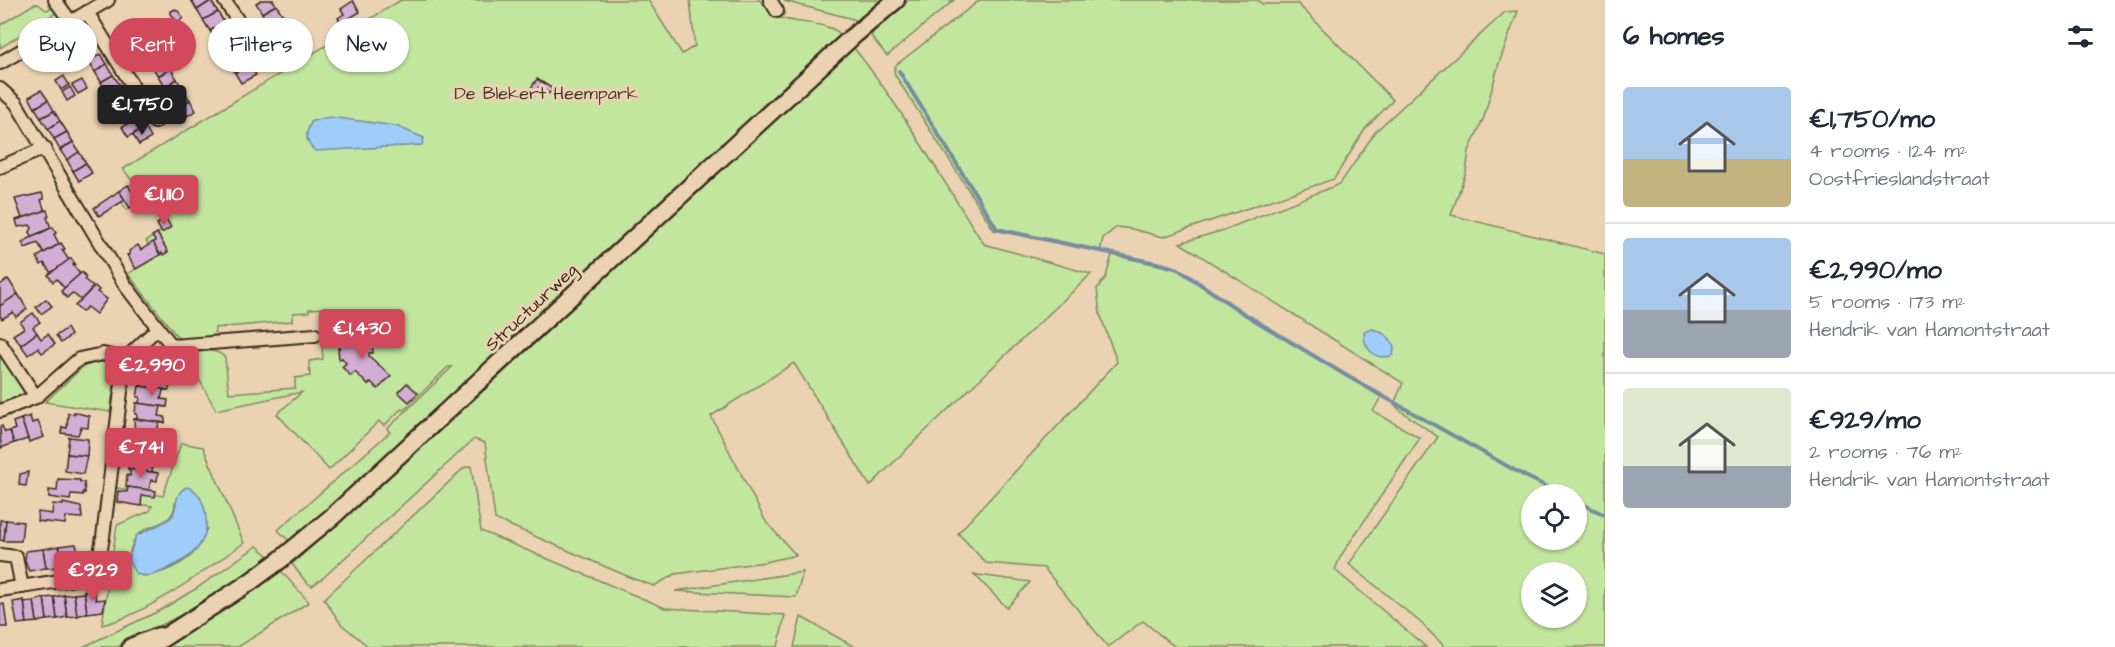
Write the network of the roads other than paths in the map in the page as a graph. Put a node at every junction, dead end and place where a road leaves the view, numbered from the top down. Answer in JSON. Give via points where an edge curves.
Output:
{"nodes":[{"id":1,"x":55,"y":0,"type":"edge"},
{"id":2,"x":108,"y":0,"type":"edge"},
{"id":3,"x":224,"y":0,"type":"edge"},
{"id":4,"x":770,"y":0,"type":"edge"},
{"id":5,"x":896,"y":0,"type":"edge"},
{"id":6,"x":777,"y":11,"type":"dead end"},
{"id":7,"x":87,"y":12,"type":"junction"},
{"id":8,"x":67,"y":18,"type":"edge"},
{"id":9,"x":77,"y":18,"type":"edge"},
{"id":10,"x":236,"y":18,"type":"edge"},
{"id":11,"x":18,"y":52,"type":"edge"},
{"id":12,"x":0,"y":63,"type":"edge"},
{"id":13,"x":0,"y":89,"type":"edge"},
{"id":14,"x":155,"y":122,"type":"dead end"},
{"id":15,"x":45,"y":148,"type":"junction"},
{"id":16,"x":0,"y":167,"type":"edge"},
{"id":17,"x":158,"y":328,"type":"junction"},
{"id":18,"x":315,"y":334,"type":"dead end"},
{"id":19,"x":0,"y":343,"type":"edge"},
{"id":20,"x":125,"y":358,"type":"junction"},
{"id":21,"x":36,"y":397,"type":"junction"},
{"id":22,"x":0,"y":411,"type":"edge"},
{"id":23,"x":0,"y":555,"type":"edge"},
{"id":24,"x":22,"y":587,"type":"junction"},
{"id":25,"x":0,"y":590,"type":"edge"},
{"id":26,"x":179,"y":627,"type":"junction"},
{"id":27,"x":131,"y":647,"type":"edge"},
{"id":28,"x":149,"y":647,"type":"edge"}],
"edges":[{"from":1,"to":8,"type":"street"},
{"from":2,"to":7,"type":"street"},
{"from":3,"to":10,"type":"street"},
{"from":4,"to":6,"type":"street"},
{"from":5,"to":26,"type":"main road","name":"Structuurweg","via":[[333,516],[273,565]]},
{"from":7,"to":9,"type":"street"},
{"from":7,"to":14,"type":"street"},
{"from":11,"to":12,"type":"street"},
{"from":13,"to":15,"type":"street","via":[[16,103]]},
{"from":15,"to":16,"type":"street"},
{"from":15,"to":17,"type":"street","via":[[125,285]]},
{"from":17,"to":18,"type":"street","via":[[172,346]]},
{"from":17,"to":20,"type":"street"},
{"from":19,"to":21,"type":"street"},
{"from":20,"to":21,"type":"street","via":[[103,354],[79,359]]},
{"from":20,"to":24,"type":"street","via":[[103,537],[94,574]]},
{"from":21,"to":22,"type":"street"},
{"from":23,"to":24,"type":"street","via":[[16,557]]},
{"from":24,"to":25,"type":"street"},
{"from":26,"to":27,"type":"main road","name":"Structuurweg"},
{"from":26,"to":28,"type":"main road","name":"Structuurweg"}]}
